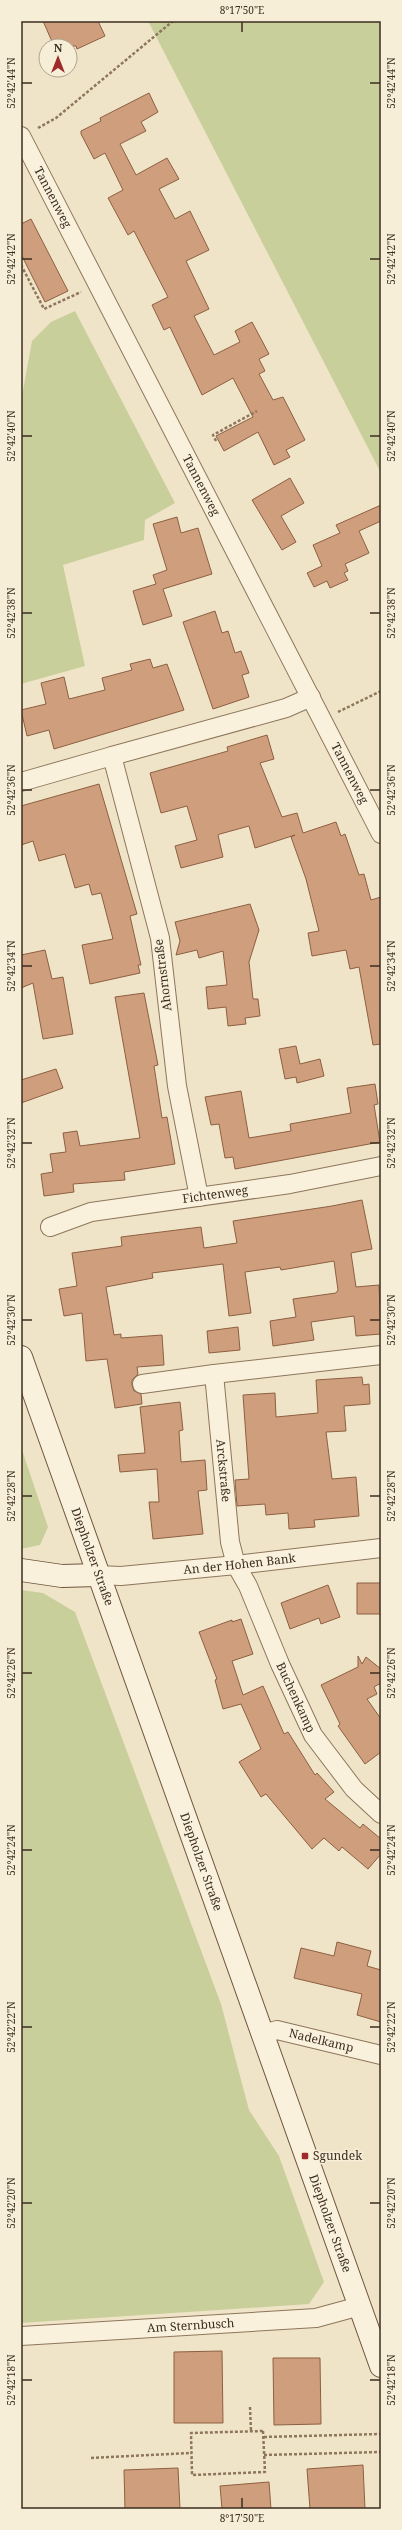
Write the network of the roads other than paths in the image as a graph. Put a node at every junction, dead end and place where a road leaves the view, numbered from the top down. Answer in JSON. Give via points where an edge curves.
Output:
{"nodes":[{"id":1,"x":21,"y":136,"type":"edge"},
{"id":2,"x":311,"y":697,"type":"junction"},
{"id":3,"x":112,"y":756,"type":"junction"},
{"id":4,"x":21,"y":782,"type":"edge"},
{"id":5,"x":381,"y":834,"type":"edge"},
{"id":6,"x":381,"y":1166,"type":"edge"},
{"id":7,"x":199,"y":1197,"type":"junction"},
{"id":8,"x":50,"y":1227,"type":"dead end"},
{"id":9,"x":381,"y":1355,"type":"edge"},
{"id":10,"x":21,"y":1357,"type":"edge"},
{"id":11,"x":214,"y":1374,"type":"junction"},
{"id":12,"x":142,"y":1384,"type":"dead end"},
{"id":13,"x":381,"y":1548,"type":"edge"},
{"id":14,"x":236,"y":1565,"type":"junction"},
{"id":15,"x":21,"y":1570,"type":"edge"},
{"id":16,"x":97,"y":1575,"type":"junction"},
{"id":17,"x":381,"y":1814,"type":"edge"},
{"id":18,"x":263,"y":2034,"type":"junction"},
{"id":19,"x":381,"y":2055,"type":"edge"},
{"id":20,"x":360,"y":2306,"type":"junction"},
{"id":21,"x":21,"y":2336,"type":"edge"},
{"id":22,"x":381,"y":2366,"type":"edge"}],
"edges":[{"from":1,"to":2,"type":"street","name":"Tannenweg"},
{"from":2,"to":3,"type":"street","via":[[286,708]]},
{"from":2,"to":5,"type":"street","name":"Tannenweg"},
{"from":3,"to":4,"type":"street"},
{"from":3,"to":7,"type":"street","name":"Ahornstraße","via":[[157,925],[177,1086]]},
{"from":6,"to":7,"type":"street","name":"Fichtenweg","via":[[290,1184]]},
{"from":7,"to":8,"type":"street","name":"Fichtenweg","via":[[91,1212]]},
{"from":9,"to":11,"type":"street"},
{"from":10,"to":16,"type":"main road","name":"Diepholzer Straße"},
{"from":11,"to":12,"type":"street"},
{"from":11,"to":14,"type":"street","name":"Arckstraße","via":[[230,1542]]},
{"from":13,"to":14,"type":"street","name":"An der Hohen Bank"},
{"from":14,"to":16,"type":"street","name":"An der Hohen Bank","via":[[121,1576]]},
{"from":14,"to":17,"type":"street","name":"Buchenkamp","via":[[248,1586],[313,1735],[354,1789]]},
{"from":15,"to":16,"type":"main road","via":[[62,1576]]},
{"from":16,"to":18,"type":"main road","name":"Diepholzer Straße"},
{"from":18,"to":19,"type":"street","name":"Nadelkamp","via":[[277,2030]]},
{"from":18,"to":20,"type":"main road","name":"Diepholzer Straße"},
{"from":20,"to":21,"type":"street","name":"Am Sternbusch","via":[[316,2318]]},
{"from":20,"to":22,"type":"main road","name":"Diepholzer Straße"}]}
